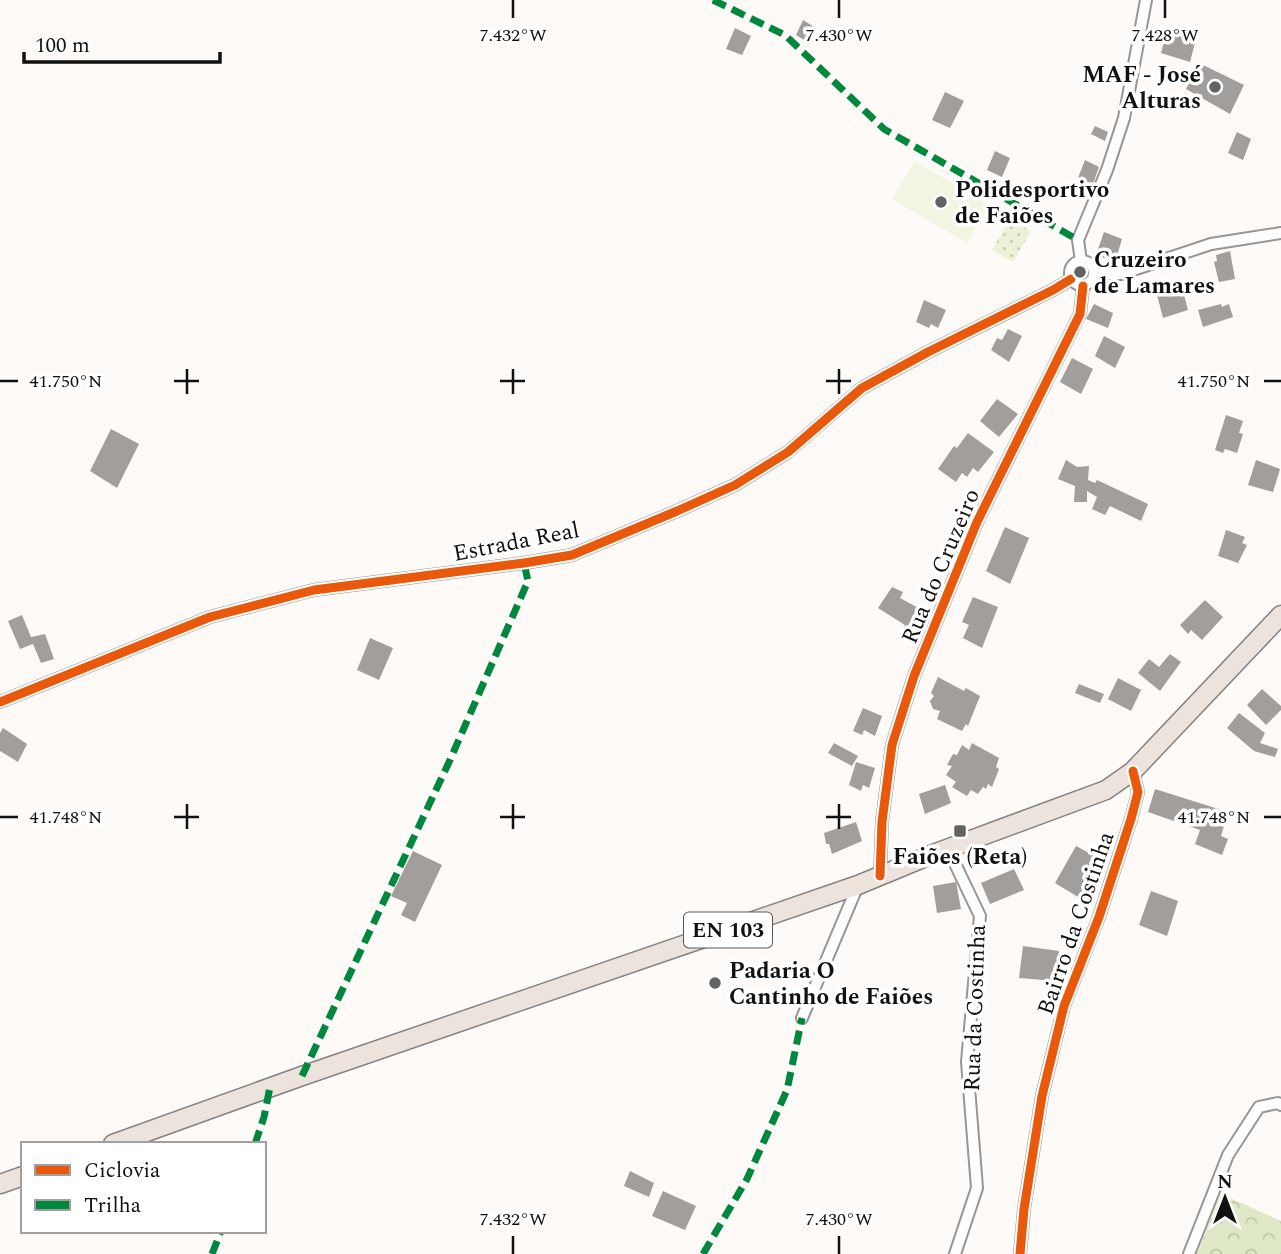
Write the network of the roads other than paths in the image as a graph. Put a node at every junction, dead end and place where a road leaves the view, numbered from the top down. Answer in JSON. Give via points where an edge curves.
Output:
{"nodes":[{"id":1,"x":1146,"y":0,"type":"edge"},
{"id":2,"x":1281,"y":233,"type":"edge"},
{"id":3,"x":1081,"y":261,"type":"junction"},
{"id":4,"x":1094,"y":274,"type":"junction"},
{"id":5,"x":1071,"y":279,"type":"junction"},
{"id":6,"x":1083,"y":286,"type":"junction"},
{"id":7,"x":1281,"y":615,"type":"edge"},
{"id":8,"x":0,"y":702,"type":"edge"},
{"id":9,"x":1133,"y":771,"type":"junction"},
{"id":10,"x":948,"y":849,"type":"junction"},
{"id":11,"x":880,"y":876,"type":"junction"},
{"id":12,"x":858,"y":885,"type":"junction"},
{"id":13,"x":802,"y":1018,"type":"dead end"},
{"id":14,"x":1281,"y":1105,"type":"edge"},
{"id":15,"x":119,"y":1142,"type":"edge"},
{"id":16,"x":21,"y":1177,"type":"edge"},
{"id":17,"x":0,"y":1184,"type":"edge"},
{"id":18,"x":955,"y":1254,"type":"edge"},
{"id":19,"x":1020,"y":1254,"type":"edge"},
{"id":20,"x":1189,"y":1254,"type":"edge"}],
"edges":[{"from":1,"to":3,"type":"street","via":[[1124,118],[1078,240]]},
{"from":2,"to":4,"type":"street","via":[[1210,244],[1121,274]]},
{"from":3,"to":4,"type":"street","via":[[1092,266]]},
{"from":3,"to":5,"type":"street","via":[[1070,270]]},
{"from":4,"to":6,"type":"street"},
{"from":5,"to":6,"type":"street"},
{"from":5,"to":8,"type":"street","name":"Estrada Real","via":[[862,388],[788,452],[735,485],[572,555],[314,590],[210,617]]},
{"from":6,"to":11,"type":"street","name":"Rua do Cruzeiro","via":[[1080,314],[977,522],[914,676],[892,745]]},
{"from":7,"to":9,"type":"main road","number":"EN 103"},
{"from":9,"to":10,"type":"main road","number":"EN 103","via":[[1106,790]]},
{"from":9,"to":19,"type":"street","name":"Bairro da Costinha","via":[[1138,792],[1131,818],[1064,1006],[1042,1096]]},
{"from":10,"to":11,"type":"main road","number":"EN 103"},
{"from":10,"to":18,"type":"street","name":"Rua da Costinha","via":[[980,916],[967,1062],[977,1188]]},
{"from":11,"to":12,"type":"main road","number":"EN 103"},
{"from":12,"to":13,"type":"street"},
{"from":12,"to":15,"type":"main road","number":"EN 103"},
{"from":14,"to":20,"type":"street","via":[[1259,1107],[1228,1155]]},
{"from":16,"to":17,"type":"main road"}]}
